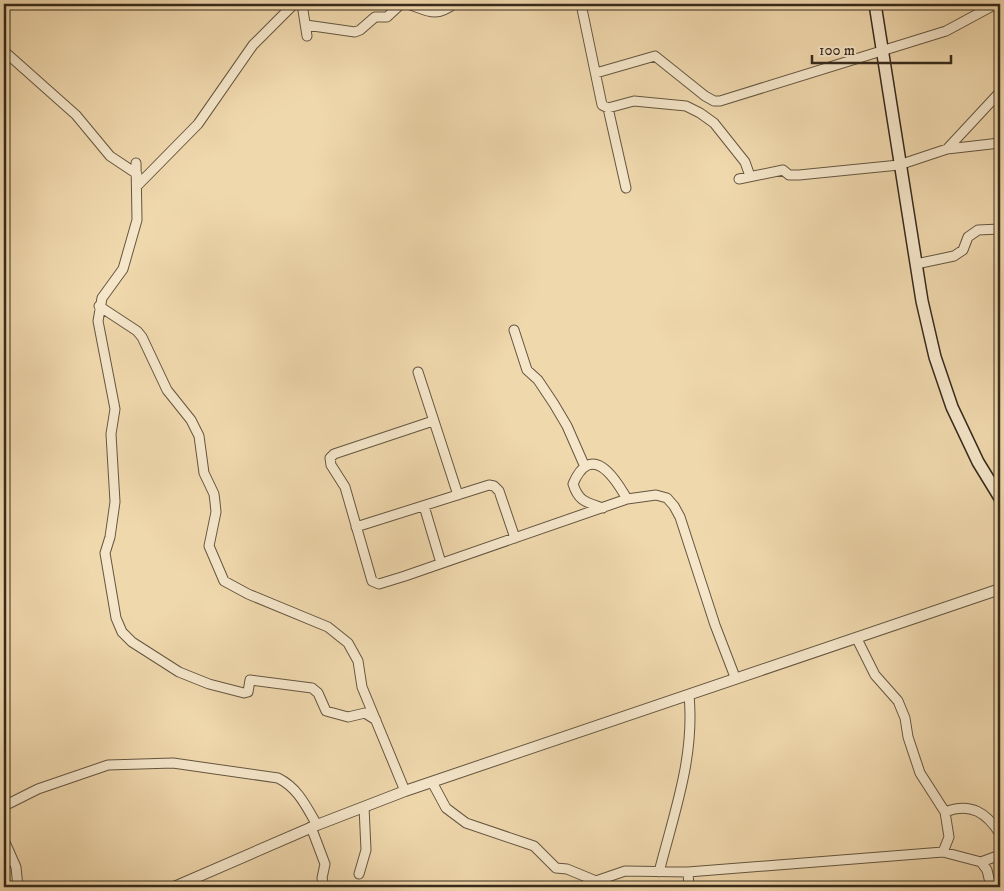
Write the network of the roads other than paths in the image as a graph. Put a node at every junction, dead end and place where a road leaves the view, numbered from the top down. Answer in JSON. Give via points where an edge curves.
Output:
{"nodes":[{"id":1,"x":294,"y":4,"type":"edge"},
{"id":2,"x":302,"y":4,"type":"edge"},
{"id":3,"x":401,"y":4,"type":"edge"},
{"id":4,"x":408,"y":4,"type":"edge"},
{"id":5,"x":454,"y":4,"type":"edge"},
{"id":6,"x":581,"y":4,"type":"edge"},
{"id":7,"x":875,"y":4,"type":"edge"},
{"id":8,"x":996,"y":4,"type":"edge"},
{"id":9,"x":306,"y":25,"type":"junction"},
{"id":10,"x":307,"y":36,"type":"dead end"},
{"id":11,"x":4,"y":51,"type":"edge"},
{"id":12,"x":881,"y":51,"type":"junction"},
{"id":13,"x":596,"y":73,"type":"junction"},
{"id":14,"x":1000,"y":92,"type":"edge"},
{"id":15,"x":710,"y":99,"type":"junction"},
{"id":16,"x":608,"y":108,"type":"junction"},
{"id":17,"x":700,"y":113,"type":"junction"},
{"id":18,"x":1000,"y":143,"type":"edge"},
{"id":19,"x":947,"y":149,"type":"junction"},
{"id":20,"x":136,"y":163,"type":"dead end"},
{"id":21,"x":899,"y":165,"type":"junction"},
{"id":22,"x":137,"y":174,"type":"junction"},
{"id":23,"x":750,"y":176,"type":"junction"},
{"id":24,"x":739,"y":179,"type":"dead end"},
{"id":25,"x":137,"y":186,"type":"junction"},
{"id":26,"x":626,"y":188,"type":"dead end"},
{"id":27,"x":1000,"y":230,"type":"edge"},
{"id":28,"x":916,"y":264,"type":"junction"},
{"id":29,"x":99,"y":306,"type":"junction"},
{"id":30,"x":514,"y":330,"type":"dead end"},
{"id":31,"x":418,"y":372,"type":"dead end"},
{"id":32,"x":433,"y":421,"type":"junction"},
{"id":33,"x":585,"y":467,"type":"junction"},
{"id":34,"x":458,"y":495,"type":"junction"},
{"id":35,"x":1000,"y":498,"type":"edge"},
{"id":36,"x":627,"y":499,"type":"junction"},
{"id":37,"x":424,"y":506,"type":"junction"},
{"id":38,"x":603,"y":508,"type":"junction"},
{"id":39,"x":356,"y":526,"type":"junction"},
{"id":40,"x":515,"y":538,"type":"junction"},
{"id":41,"x":441,"y":563,"type":"junction"},
{"id":42,"x":1000,"y":589,"type":"edge"},
{"id":43,"x":857,"y":639,"type":"junction"},
{"id":44,"x":735,"y":677,"type":"junction"},
{"id":45,"x":689,"y":695,"type":"junction"},
{"id":46,"x":376,"y":720,"type":"junction"},
{"id":47,"x":432,"y":782,"type":"junction"},
{"id":48,"x":405,"y":791,"type":"junction"},
{"id":49,"x":4,"y":806,"type":"edge"},
{"id":50,"x":364,"y":807,"type":"junction"},
{"id":51,"x":945,"y":812,"type":"junction"},
{"id":52,"x":314,"y":826,"type":"junction"},
{"id":53,"x":1000,"y":834,"type":"edge"},
{"id":54,"x":4,"y":840,"type":"edge"},
{"id":55,"x":943,"y":852,"type":"junction"},
{"id":56,"x":1000,"y":855,"type":"edge"},
{"id":57,"x":982,"y":862,"type":"junction"},
{"id":58,"x":659,"y":872,"type":"junction"},
{"id":59,"x":688,"y":872,"type":"junction"},
{"id":60,"x":359,"y":874,"type":"dead end"},
{"id":61,"x":595,"y":884,"type":"edge"},
{"id":62,"x":18,"y":887,"type":"edge"},
{"id":63,"x":174,"y":887,"type":"edge"},
{"id":64,"x":324,"y":887,"type":"edge"},
{"id":65,"x":689,"y":887,"type":"edge"},
{"id":66,"x":991,"y":887,"type":"edge"}],
"edges":[{"from":1,"to":25,"type":"street","via":[[253,45],[198,124]]},
{"from":2,"to":9,"type":"street"},
{"from":3,"to":9,"type":"street","via":[[387,17],[375,17],[355,32]]},
{"from":4,"to":5,"type":"street","via":[[437,14]]},
{"from":6,"to":13,"type":"street"},
{"from":7,"to":12,"type":"main road"},
{"from":8,"to":12,"type":"street","via":[[946,31]]},
{"from":9,"to":10,"type":"street"},
{"from":11,"to":22,"type":"street","via":[[76,116],[110,156]]},
{"from":12,"to":15,"type":"street","via":[[720,100]]},
{"from":12,"to":21,"type":"main road"},
{"from":13,"to":15,"type":"street","via":[[655,56]]},
{"from":13,"to":16,"type":"street","via":[[602,105]]},
{"from":14,"to":19,"type":"street"},
{"from":15,"to":17,"type":"street"},
{"from":16,"to":17,"type":"street","via":[[634,101],[686,106]]},
{"from":16,"to":26,"type":"street"},
{"from":17,"to":23,"type":"street","via":[[714,122],[738,153]]},
{"from":18,"to":19,"type":"street"},
{"from":19,"to":21,"type":"street"},
{"from":20,"to":22,"type":"street"},
{"from":21,"to":23,"type":"street","via":[[799,175],[789,175],[783,170]]},
{"from":21,"to":28,"type":"main road"},
{"from":22,"to":25,"type":"street"},
{"from":23,"to":24,"type":"street"},
{"from":25,"to":29,"type":"street","via":[[137,220],[123,269]]},
{"from":27,"to":28,"type":"street","via":[[978,230],[968,237],[962,250],[954,256]]},
{"from":28,"to":35,"type":"main road","via":[[935,357],[952,408]]},
{"from":29,"to":46,"type":"street","via":[[142,337],[167,390],[196,429],[204,473],[215,502],[209,546],[224,581],[328,627],[348,643],[358,661],[362,687]]},
{"from":29,"to":46,"type":"street","via":[[98,321],[115,409],[111,442],[115,502],[105,553],[116,618],[122,632],[179,672],[209,684],[244,693],[248,692],[250,680],[312,688],[318,693],[326,711],[348,717],[365,713]]},
{"from":30,"to":33,"type":"street","via":[[527,370],[538,380],[567,426]]},
{"from":31,"to":32,"type":"street"},
{"from":32,"to":34,"type":"street"},
{"from":32,"to":39,"type":"street","via":[[330,458],[345,487]]},
{"from":33,"to":36,"type":"street","via":[[604,466]]},
{"from":33,"to":38,"type":"street","via":[[572,484],[576,495]]},
{"from":34,"to":37,"type":"street"},
{"from":34,"to":40,"type":"street","via":[[494,486],[499,491]]},
{"from":36,"to":38,"type":"street"},
{"from":36,"to":44,"type":"street","via":[[656,495],[667,498],[674,506]]},
{"from":37,"to":39,"type":"street"},
{"from":37,"to":41,"type":"street"},
{"from":38,"to":40,"type":"street"},
{"from":39,"to":41,"type":"street","via":[[372,581],[379,584]]},
{"from":40,"to":41,"type":"street"},
{"from":42,"to":43,"type":"street"},
{"from":43,"to":44,"type":"street"},
{"from":43,"to":51,"type":"street","via":[[874,675],[898,701],[920,773]]},
{"from":44,"to":45,"type":"street"},
{"from":45,"to":47,"type":"street"},
{"from":45,"to":58,"type":"street","via":[[688,760]]},
{"from":46,"to":48,"type":"street"},
{"from":47,"to":48,"type":"street"},
{"from":47,"to":61,"type":"street","via":[[446,808],[466,822],[534,846],[556,868],[567,869]]},
{"from":48,"to":50,"type":"street"},
{"from":49,"to":52,"type":"street","via":[[38,788],[108,765],[173,763],[278,778],[297,792]]},
{"from":50,"to":52,"type":"street"},
{"from":50,"to":60,"type":"street","via":[[366,850]]},
{"from":51,"to":53,"type":"street","via":[[969,808],[993,822]]},
{"from":51,"to":55,"type":"street","via":[[949,837]]},
{"from":52,"to":63,"type":"street"},
{"from":52,"to":64,"type":"street","via":[[325,864]]},
{"from":54,"to":62,"type":"street","via":[[16,867]]},
{"from":55,"to":57,"type":"street"},
{"from":55,"to":59,"type":"street"},
{"from":56,"to":57,"type":"street"},
{"from":57,"to":66,"type":"street"},
{"from":58,"to":59,"type":"street"},
{"from":58,"to":61,"type":"street","via":[[625,871]]},
{"from":59,"to":65,"type":"street"}]}
